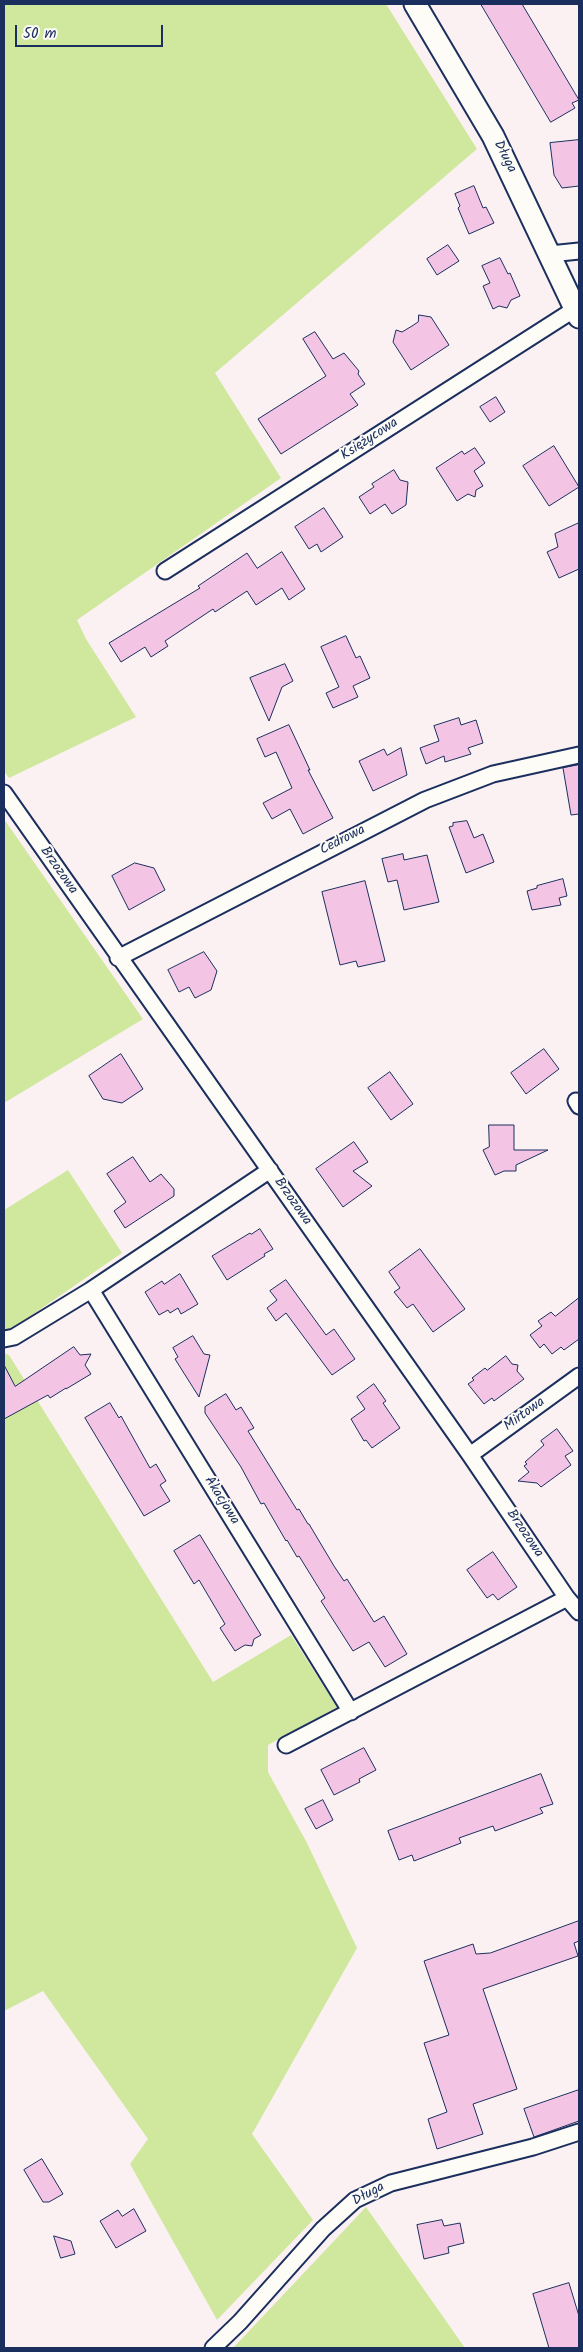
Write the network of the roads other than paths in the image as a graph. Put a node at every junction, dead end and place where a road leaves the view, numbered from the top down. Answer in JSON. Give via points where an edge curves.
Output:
{"nodes":[{"id":1,"x":415,"y":4,"type":"edge"},
{"id":2,"x":579,"y":251,"type":"edge"},
{"id":3,"x":550,"y":254,"type":"junction"},
{"id":4,"x":577,"y":313,"type":"edge"},
{"id":5,"x":165,"y":571,"type":"dead end"},
{"id":6,"x":579,"y":755,"type":"edge"},
{"id":7,"x":4,"y":793,"type":"edge"},
{"id":8,"x":118,"y":958,"type":"junction"},
{"id":9,"x":270,"y":1170,"type":"junction"},
{"id":10,"x":91,"y":1290,"type":"junction"},
{"id":11,"x":4,"y":1339,"type":"edge"},
{"id":12,"x":579,"y":1376,"type":"edge"},
{"id":13,"x":470,"y":1455,"type":"junction"},
{"id":14,"x":567,"y":1598,"type":"junction"},
{"id":15,"x":579,"y":1612,"type":"edge"},
{"id":16,"x":351,"y":1712,"type":"junction"},
{"id":17,"x":286,"y":1745,"type":"dead end"},
{"id":18,"x":579,"y":2132,"type":"edge"},
{"id":19,"x":213,"y":2348,"type":"edge"}],
"edges":[{"from":1,"to":3,"type":"street","name":"Długa","via":[[493,136]]},
{"from":2,"to":3,"type":"street"},
{"from":3,"to":4,"type":"street","name":"Długa"},
{"from":4,"to":5,"type":"street","name":"Księżycowa"},
{"from":6,"to":8,"type":"street","name":"Cedrowa","via":[[493,774],[425,800]]},
{"from":7,"to":8,"type":"street","name":"Brzozowa"},
{"from":8,"to":9,"type":"street","name":"Brzozowa"},
{"from":9,"to":10,"type":"street"},
{"from":9,"to":13,"type":"street","name":"Brzozowa"},
{"from":10,"to":11,"type":"street","via":[[14,1337]]},
{"from":10,"to":16,"type":"street","name":"Akacjowa"},
{"from":12,"to":13,"type":"street","name":"Mirtowa"},
{"from":13,"to":14,"type":"street","name":"Brzozowa"},
{"from":14,"to":15,"type":"street","name":"Brzozowa"},
{"from":14,"to":16,"type":"street"},
{"from":16,"to":17,"type":"street"},
{"from":18,"to":19,"type":"street","name":"Długa","via":[[399,2181],[355,2200],[323,2229]]}]}
